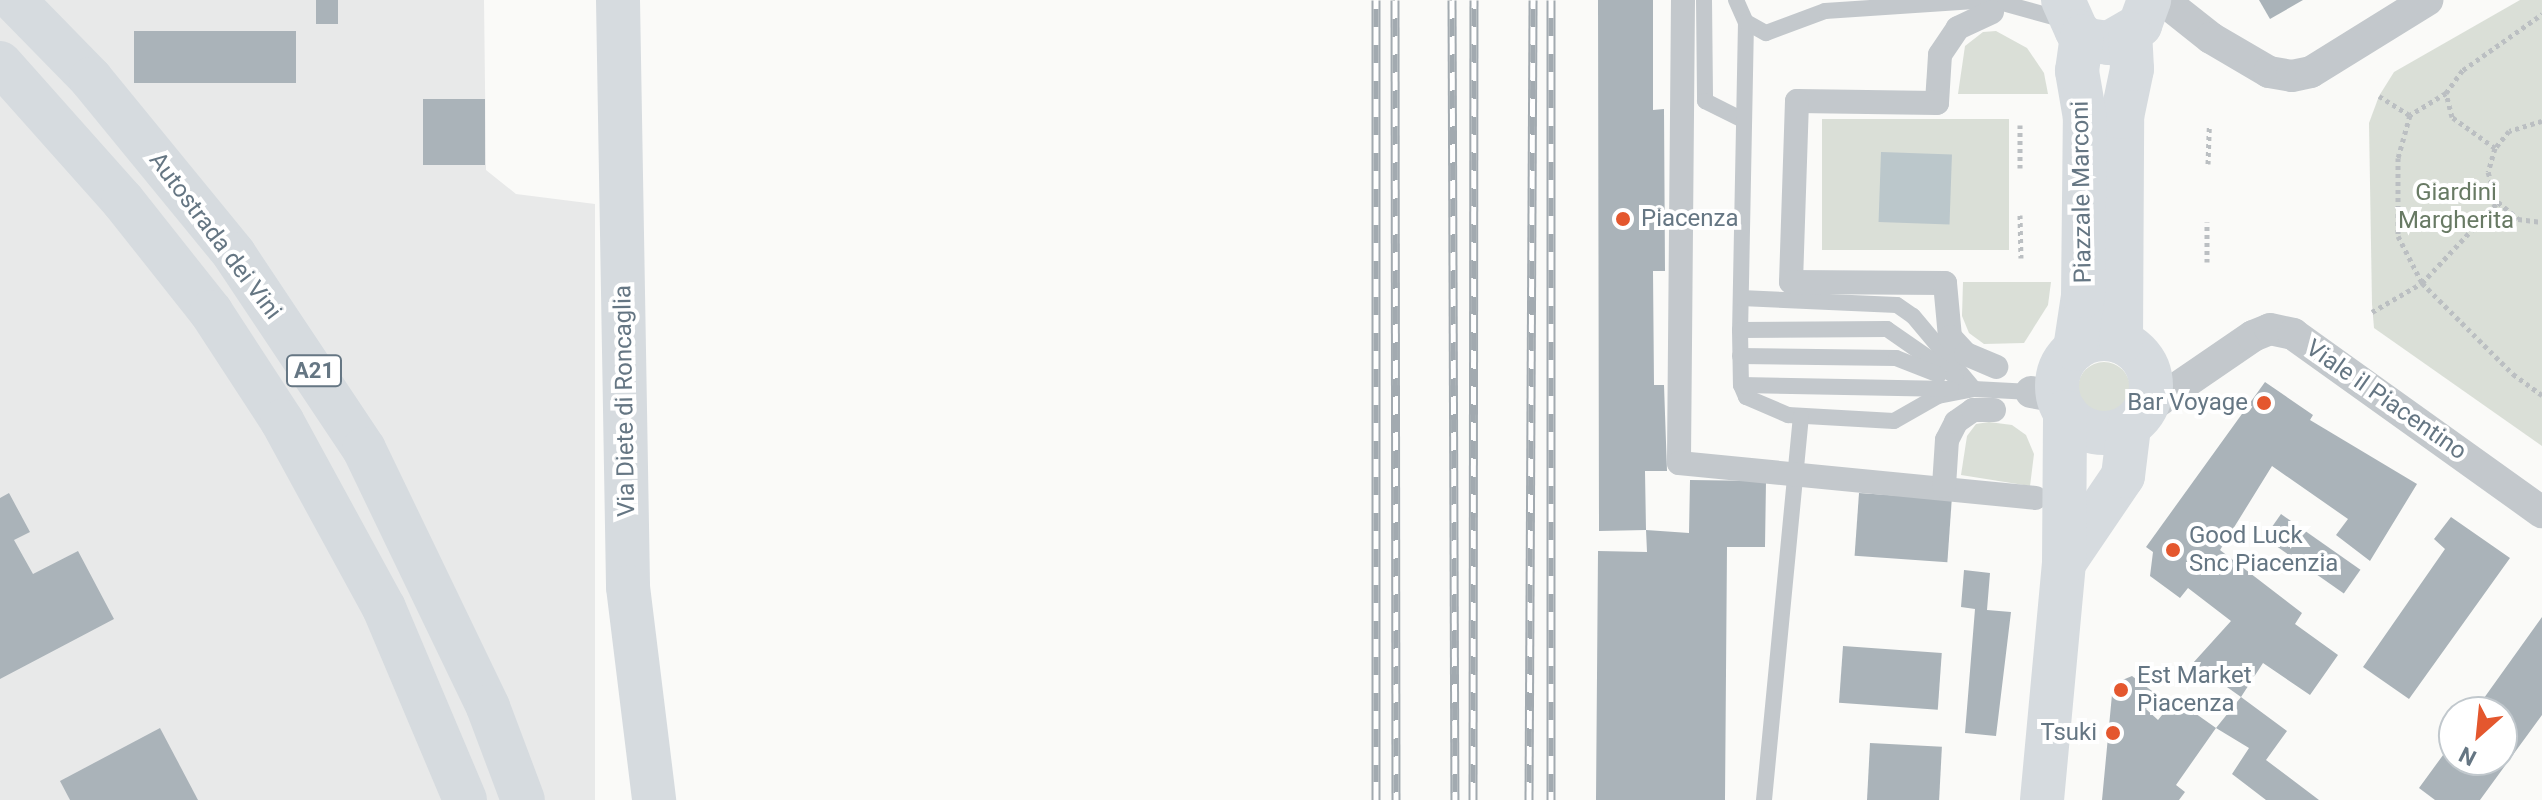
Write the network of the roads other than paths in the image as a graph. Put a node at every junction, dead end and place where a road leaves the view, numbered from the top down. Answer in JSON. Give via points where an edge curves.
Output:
{"nodes":[{"id":1,"x":14,"y":0,"type":"edge"},
{"id":2,"x":618,"y":0,"type":"edge"},
{"id":3,"x":1683,"y":0,"type":"edge"},
{"id":4,"x":1704,"y":0,"type":"edge"},
{"id":5,"x":1736,"y":0,"type":"edge"},
{"id":6,"x":2163,"y":0,"type":"edge"},
{"id":7,"x":2427,"y":0,"type":"edge"},
{"id":8,"x":1991,"y":4,"type":"edge"},
{"id":9,"x":2140,"y":17,"type":"edge"},
{"id":10,"x":2071,"y":19,"type":"edge"},
{"id":11,"x":1746,"y":22,"type":"junction"},
{"id":12,"x":0,"y":63,"type":"edge"},
{"id":13,"x":1741,"y":119,"type":"junction"},
{"id":14,"x":1741,"y":298,"type":"junction"},
{"id":15,"x":1740,"y":330,"type":"junction"},
{"id":16,"x":2121,"y":342,"type":"junction"},
{"id":17,"x":2075,"y":349,"type":"junction"},
{"id":18,"x":1740,"y":356,"type":"junction"},
{"id":19,"x":1996,"y":367,"type":"dead end"},
{"id":20,"x":1741,"y":385,"type":"junction"},
{"id":21,"x":1974,"y":389,"type":"junction"},
{"id":22,"x":2052,"y":400,"type":"junction"},
{"id":23,"x":1994,"y":410,"type":"dead end"},
{"id":24,"x":1801,"y":417,"type":"junction"},
{"id":25,"x":2137,"y":418,"type":"junction"},
{"id":26,"x":1796,"y":473,"type":"junction"},
{"id":27,"x":1944,"y":486,"type":"junction"},
{"id":28,"x":2035,"y":498,"type":"dead end"},
{"id":29,"x":2542,"y":512,"type":"edge"},
{"id":30,"x":2064,"y":563,"type":"junction"},
{"id":31,"x":465,"y":800,"type":"edge"},
{"id":32,"x":523,"y":800,"type":"edge"},
{"id":33,"x":654,"y":800,"type":"edge"},
{"id":34,"x":1764,"y":800,"type":"edge"},
{"id":35,"x":2042,"y":800,"type":"edge"}],
"edges":[{"from":1,"to":32,"type":"main road","name":"Autostrada dei Vini","number":"A21","via":[[91,79],[234,254],[364,449],[488,707]]},
{"from":2,"to":33,"type":"main road","name":"Via Diete di Roncaglia","via":[[628,587]]},
{"from":3,"to":26,"type":"street","via":[[1679,463]]},
{"from":4,"to":13,"type":"lane","via":[[1705,101]]},
{"from":5,"to":11,"type":"lane"},
{"from":6,"to":7,"type":"street","via":[[2211,38],[2269,72],[2292,76],[2311,72]]},
{"from":8,"to":10,"type":"lane"},
{"from":8,"to":11,"type":"lane","via":[[1825,11],[1766,33]]},
{"from":8,"to":19,"type":"street","via":[[1958,28],[1940,55],[1937,103],[1797,101],[1791,282],[1945,283],[1950,337],[1966,354]]},
{"from":9,"to":10,"type":"main road","name":"Piazzale Marconi","via":[[2109,43]]},
{"from":9,"to":16,"type":"main road","name":"Piazzale Marconi","via":[[2122,117]]},
{"from":10,"to":17,"type":"main road","name":"Piazzale Marconi","via":[[2085,118],[2083,296]]},
{"from":11,"to":13,"type":"lane"},
{"from":12,"to":31,"type":"main road","name":"Autostrada dei Vini","number":"A21","via":[[104,178],[211,312],[282,421],[384,608]]},
{"from":13,"to":14,"type":"lane"},
{"from":14,"to":15,"type":"lane"},
{"from":14,"to":21,"type":"lane","via":[[1897,305],[1913,316]]},
{"from":15,"to":18,"type":"lane"},
{"from":15,"to":21,"type":"lane","via":[[1887,329]]},
{"from":16,"to":17,"type":"main road","via":[[2098,340]]},
{"from":16,"to":25,"type":"main road","via":[[2149,371],[2150,398]]},
{"from":17,"to":22,"type":"main road","name":"Piazzale Marconi","via":[[2060,371]]},
{"from":18,"to":20,"type":"lane"},
{"from":18,"to":21,"type":"lane","via":[[1896,358]]},
{"from":20,"to":21,"type":"lane"},
{"from":20,"to":24,"type":"lane","via":[[1758,406]]},
{"from":21,"to":22,"type":"lane"},
{"from":21,"to":24,"type":"lane","via":[[1938,396],[1894,421]]},
{"from":22,"to":25,"type":"main road","via":[[2087,430],[2115,432]]},
{"from":22,"to":30,"type":"main road","name":"Piazzale Marconi"},
{"from":23,"to":27,"type":"street","via":[[1973,410],[1956,422],[1947,440]]},
{"from":24,"to":26,"type":"lane"},
{"from":25,"to":29,"type":"street","name":"Viale il Piacentino","via":[[2253,336],[2270,329],[2293,334]]},
{"from":25,"to":30,"type":"main road","via":[[2123,476]]},
{"from":26,"to":27,"type":"street"},
{"from":26,"to":34,"type":"lane"},
{"from":27,"to":28,"type":"street"},
{"from":30,"to":35,"type":"main road","name":"Piazzale Marconi"}]}
